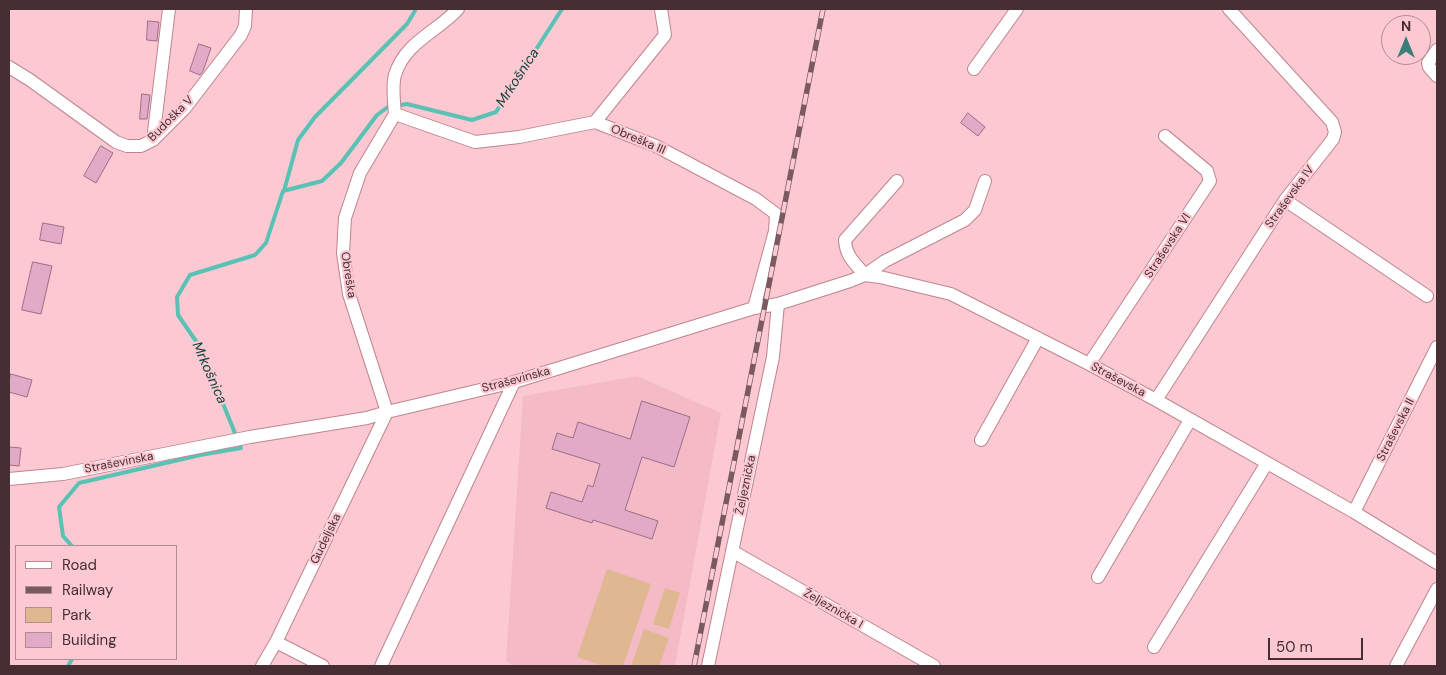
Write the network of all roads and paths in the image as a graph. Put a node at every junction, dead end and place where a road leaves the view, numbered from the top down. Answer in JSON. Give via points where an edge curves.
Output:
{"nodes":[{"id":1,"x":169,"y":9,"type":"edge"},
{"id":2,"x":246,"y":9,"type":"edge"},
{"id":3,"x":458,"y":9,"type":"edge"},
{"id":4,"x":661,"y":9,"type":"edge"},
{"id":5,"x":1017,"y":9,"type":"edge"},
{"id":6,"x":1229,"y":9,"type":"edge"},
{"id":7,"x":1437,"y":50,"type":"edge"},
{"id":8,"x":9,"y":67,"type":"edge"},
{"id":9,"x":974,"y":69,"type":"dead end"},
{"id":10,"x":1437,"y":76,"type":"edge"},
{"id":11,"x":395,"y":114,"type":"junction"},
{"id":12,"x":595,"y":122,"type":"junction"},
{"id":13,"x":1166,"y":136,"type":"dead end"},
{"id":14,"x":153,"y":140,"type":"junction"},
{"id":15,"x":897,"y":181,"type":"dead end"},
{"id":16,"x":985,"y":181,"type":"dead end"},
{"id":17,"x":1285,"y":200,"type":"junction"},
{"id":18,"x":865,"y":275,"type":"junction"},
{"id":19,"x":1427,"y":296,"type":"dead end"},
{"id":20,"x":778,"y":304,"type":"junction"},
{"id":21,"x":754,"y":308,"type":"junction"},
{"id":22,"x":1038,"y":338,"type":"junction"},
{"id":23,"x":1437,"y":347,"type":"edge"},
{"id":24,"x":1089,"y":364,"type":"junction"},
{"id":25,"x":514,"y":382,"type":"junction"},
{"id":26,"x":1156,"y":400,"type":"junction"},
{"id":27,"x":388,"y":412,"type":"junction"},
{"id":28,"x":1190,"y":420,"type":"junction"},
{"id":29,"x":981,"y":440,"type":"dead end"},
{"id":30,"x":1267,"y":463,"type":"junction"},
{"id":31,"x":9,"y":479,"type":"edge"},
{"id":32,"x":1354,"y":512,"type":"junction"},
{"id":33,"x":732,"y":551,"type":"junction"},
{"id":34,"x":1437,"y":563,"type":"edge"},
{"id":35,"x":1098,"y":577,"type":"dead end"},
{"id":36,"x":1437,"y":589,"type":"edge"},
{"id":37,"x":276,"y":642,"type":"junction"},
{"id":38,"x":1154,"y":647,"type":"dead end"},
{"id":39,"x":262,"y":666,"type":"edge"},
{"id":40,"x":323,"y":666,"type":"edge"},
{"id":41,"x":381,"y":666,"type":"edge"},
{"id":42,"x":708,"y":666,"type":"edge"},
{"id":43,"x":934,"y":666,"type":"edge"},
{"id":44,"x":1396,"y":666,"type":"edge"}],
"edges":[{"from":1,"to":14,"type":"street"},
{"from":2,"to":14,"type":"street","name":"Budoška V","via":[[241,35],[185,108]]},
{"from":3,"to":11,"type":"street","via":[[417,41],[401,61],[394,76]]},
{"from":4,"to":12,"type":"street","via":[[665,35]]},
{"from":5,"to":9,"type":"street"},
{"from":6,"to":17,"type":"street","name":"Straševska IV","via":[[1332,122],[1335,132],[1333,139]]},
{"from":7,"to":10,"type":"street","via":[[1428,63]]},
{"from":8,"to":14,"type":"street","name":"Budoška V","via":[[116,142],[141,146]]},
{"from":11,"to":12,"type":"street","name":"Obreška III","via":[[475,142]]},
{"from":11,"to":27,"type":"street","name":"Obreška","via":[[360,172],[345,218],[343,252],[349,294]]},
{"from":12,"to":21,"type":"street","name":"Obreška III","via":[[656,146],[756,199],[776,214],[775,231]]},
{"from":13,"to":24,"type":"street","name":"Straševska VI","via":[[1207,171],[1210,181]]},
{"from":15,"to":18,"type":"street","via":[[846,240],[848,255]]},
{"from":16,"to":18,"type":"street","via":[[975,210],[965,220],[884,261]]},
{"from":17,"to":19,"type":"street"},
{"from":17,"to":26,"type":"street","name":"Straševska IV"},
{"from":18,"to":20,"type":"street"},
{"from":18,"to":22,"type":"street","name":"Straševska","via":[[951,294]]},
{"from":20,"to":21,"type":"street","name":"Straševinska"},
{"from":20,"to":33,"type":"street","name":"Željeznička","via":[[772,357]]},
{"from":21,"to":25,"type":"street","name":"Straševinska"},
{"from":22,"to":24,"type":"street","name":"Straševska"},
{"from":22,"to":29,"type":"street"},
{"from":23,"to":32,"type":"street","name":"Straševska II"},
{"from":24,"to":26,"type":"street","name":"Straševska"},
{"from":25,"to":27,"type":"street","name":"Straševinska"},
{"from":25,"to":41,"type":"street"},
{"from":26,"to":28,"type":"street","name":"Straševska"},
{"from":27,"to":31,"type":"street","name":"Straševinska","via":[[63,474]]},
{"from":27,"to":37,"type":"street","name":"Gudeljska"},
{"from":28,"to":30,"type":"street","name":"Straševska"},
{"from":28,"to":35,"type":"street"},
{"from":30,"to":32,"type":"street","name":"Straševska"},
{"from":30,"to":38,"type":"street"},
{"from":32,"to":34,"type":"street","name":"Straševska"},
{"from":33,"to":42,"type":"street","name":"Željeznička"},
{"from":33,"to":43,"type":"street","name":"Željeznička I"},
{"from":36,"to":44,"type":"street"},
{"from":37,"to":39,"type":"street","name":"Gudeljska"},
{"from":37,"to":40,"type":"street"}]}
